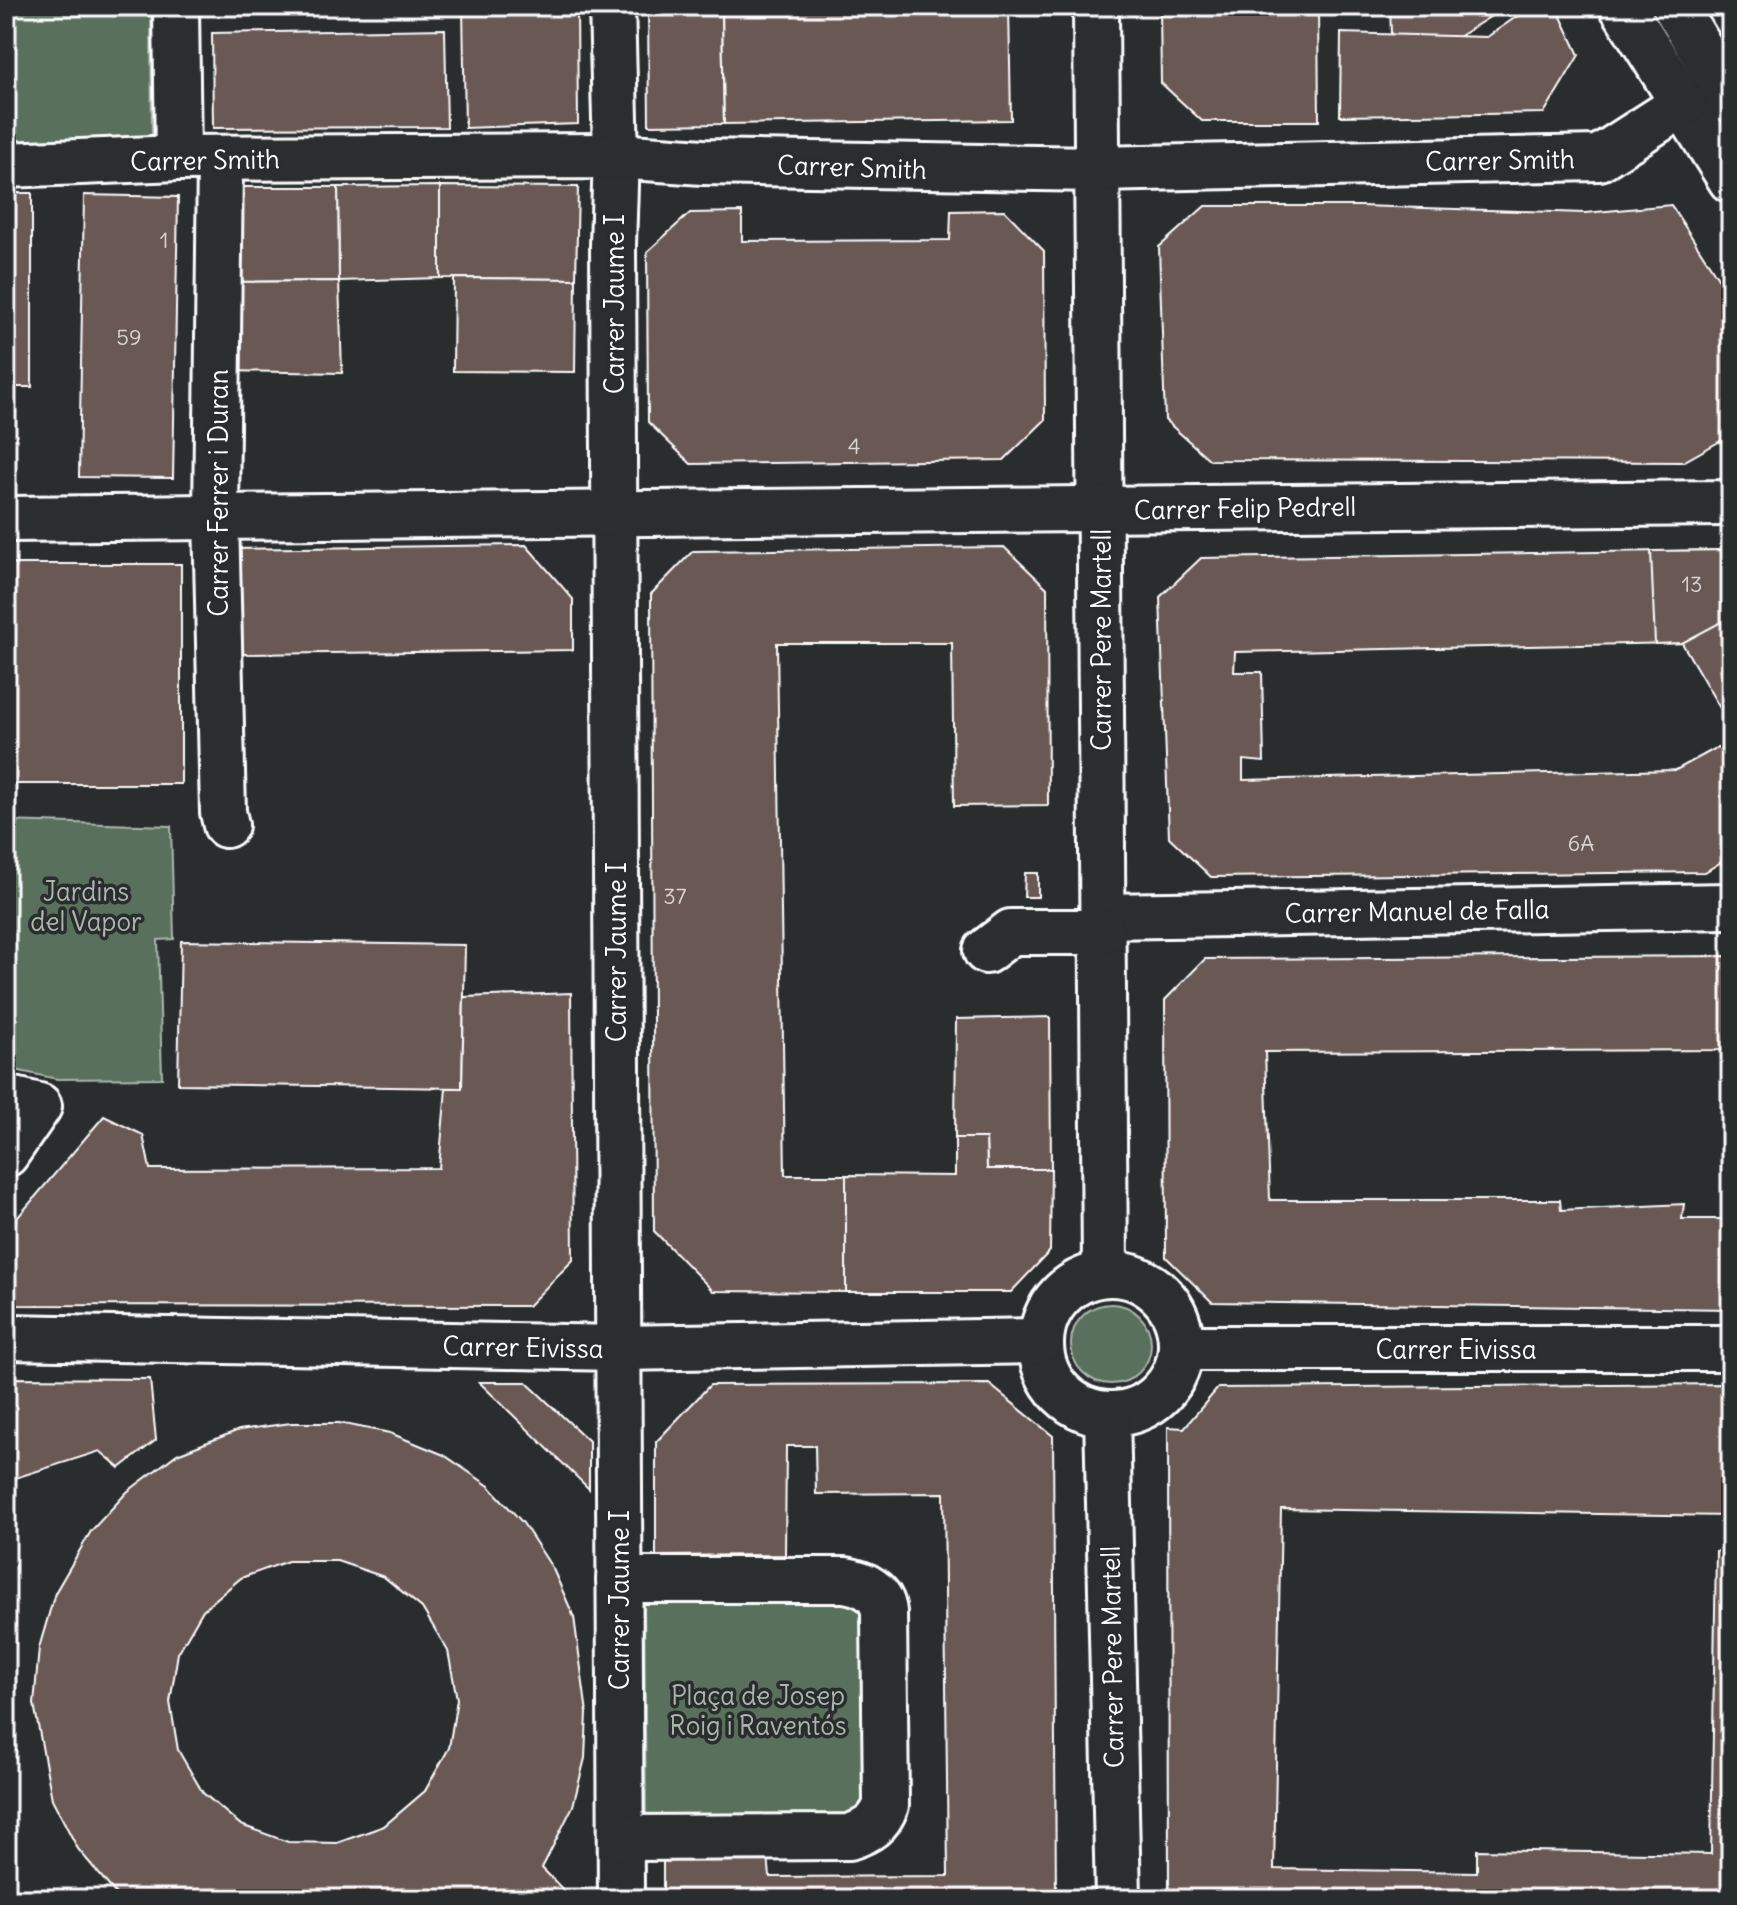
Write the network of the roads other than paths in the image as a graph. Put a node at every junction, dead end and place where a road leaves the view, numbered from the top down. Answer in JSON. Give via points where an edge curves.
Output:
{"nodes":[{"id":1,"x":176,"y":6,"type":"edge"},
{"id":2,"x":612,"y":6,"type":"edge"},
{"id":3,"x":1096,"y":6,"type":"edge"},
{"id":4,"x":1622,"y":6,"type":"edge"},
{"id":5,"x":1675,"y":6,"type":"edge"},
{"id":6,"x":1731,"y":100,"type":"edge"},
{"id":7,"x":1683,"y":104,"type":"junction"},
{"id":8,"x":616,"y":156,"type":"junction"},
{"id":9,"x":178,"y":158,"type":"junction"},
{"id":10,"x":220,"y":160,"type":"junction"},
{"id":11,"x":6,"y":165,"type":"edge"},
{"id":12,"x":1097,"y":169,"type":"junction"},
{"id":13,"x":1731,"y":180,"type":"edge"},
{"id":14,"x":1731,"y":500,"type":"edge"},
{"id":15,"x":1100,"y":509,"type":"junction"},
{"id":16,"x":614,"y":514,"type":"junction"},
{"id":17,"x":216,"y":517,"type":"junction"},
{"id":18,"x":6,"y":519,"type":"edge"},
{"id":19,"x":226,"y":825,"type":"dead end"},
{"id":20,"x":1731,"y":906,"type":"edge"},
{"id":21,"x":1102,"y":935,"type":"junction"},
{"id":22,"x":6,"y":1098,"type":"edge"},
{"id":23,"x":6,"y":1154,"type":"edge"},
{"id":24,"x":1105,"y":1273,"type":"junction"},
{"id":25,"x":6,"y":1337,"type":"edge"},
{"id":26,"x":1040,"y":1341,"type":"junction"},
{"id":27,"x":618,"y":1348,"type":"junction"},
{"id":28,"x":1182,"y":1348,"type":"junction"},
{"id":29,"x":1731,"y":1348,"type":"edge"},
{"id":30,"x":1107,"y":1414,"type":"junction"},
{"id":31,"x":619,"y":1580,"type":"junction"},
{"id":32,"x":621,"y":1838,"type":"junction"},
{"id":33,"x":621,"y":1899,"type":"edge"},
{"id":34,"x":1118,"y":1899,"type":"edge"}],
"edges":[{"from":1,"to":9,"type":"street"},
{"from":2,"to":8,"type":"street","name":"Carrer Jaume I"},
{"from":3,"to":12,"type":"street","name":"Carrer Pere Martell"},
{"from":4,"to":7,"type":"street"},
{"from":5,"to":6,"type":"street"},
{"from":7,"to":12,"type":"street","name":"Carrer Smith","via":[[1599,158]]},
{"from":7,"to":13,"type":"street"},
{"from":8,"to":10,"type":"street","name":"Carrer Smith"},
{"from":8,"to":12,"type":"street","name":"Carrer Smith","via":[[794,165]]},
{"from":8,"to":16,"type":"street","name":"Carrer Jaume I"},
{"from":9,"to":10,"type":"street","name":"Carrer Smith"},
{"from":9,"to":11,"type":"street","name":"Carrer Smith"},
{"from":10,"to":17,"type":"street","name":"Carrer Ferrer i Duran"},
{"from":12,"to":15,"type":"street","name":"Carrer Pere Martell"},
{"from":14,"to":15,"type":"street","name":"Carrer Felip Pedrell"},
{"from":15,"to":16,"type":"street","name":"Carrer Felip Pedrell"},
{"from":15,"to":21,"type":"street","name":"Carrer Pere Martell"},
{"from":16,"to":17,"type":"street","name":"Carrer Felip Pedrell"},
{"from":16,"to":27,"type":"street","name":"Carrer Jaume I"},
{"from":17,"to":18,"type":"street","name":"Carrer Felip Pedrell"},
{"from":17,"to":19,"type":"street","name":"Carrer Ferrer i Duran"},
{"from":20,"to":21,"type":"street","name":"Carrer Manuel de Falla"},
{"from":21,"to":24,"type":"street","name":"Carrer Pere Martell"},
{"from":22,"to":23,"type":"street","via":[[39,1106]]},
{"from":24,"to":26,"type":"street","via":[[1085,1278],[1053,1302]]},
{"from":24,"to":28,"type":"street","via":[[1138,1278],[1160,1293],[1175,1314]]},
{"from":25,"to":27,"type":"street","name":"Carrer Eivissa"},
{"from":26,"to":27,"type":"street","name":"Carrer Eivissa"},
{"from":26,"to":30,"type":"street","via":[[1047,1376],[1058,1391],[1089,1411]]},
{"from":27,"to":31,"type":"street","name":"Carrer Jaume I"},
{"from":28,"to":29,"type":"street","name":"Carrer Eivissa"},
{"from":28,"to":30,"type":"street","via":[[1178,1366],[1158,1397],[1143,1407]]},
{"from":30,"to":34,"type":"street","name":"Carrer Pere Martell"},
{"from":31,"to":32,"type":"street","name":"Carrer Jaume I"},
{"from":31,"to":32,"type":"street","via":[[845,1580],[874,1592],[883,1604],[886,1805],[868,1831],[849,1837]]},
{"from":32,"to":33,"type":"street","name":"Carrer Jaume I"}]}
